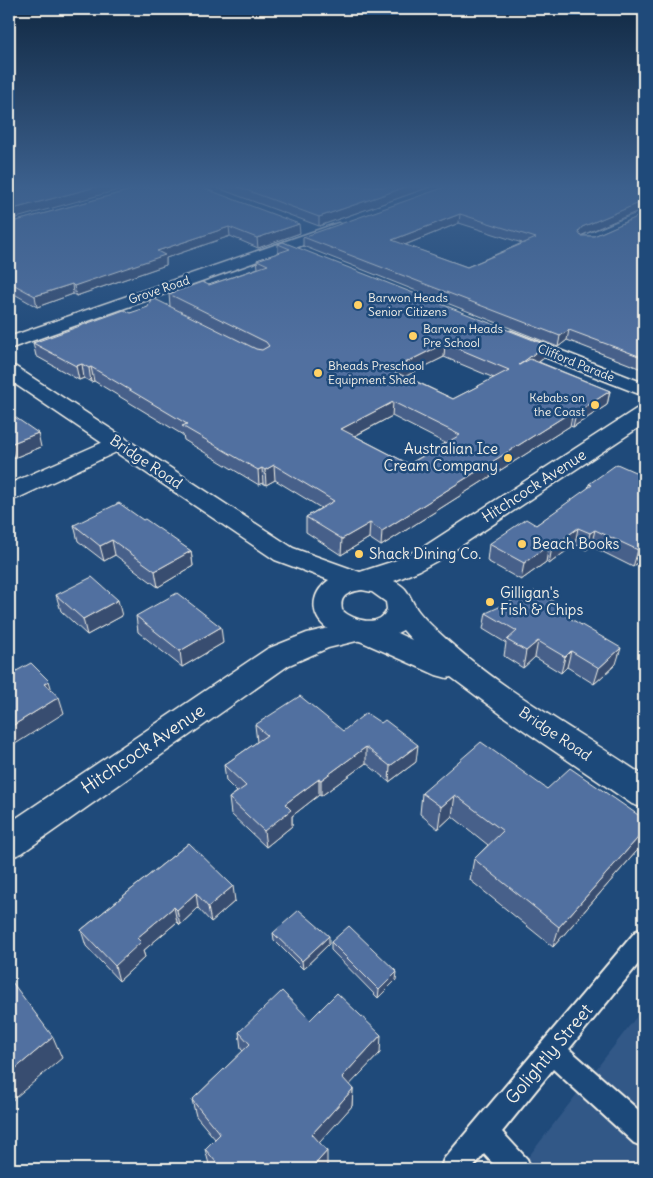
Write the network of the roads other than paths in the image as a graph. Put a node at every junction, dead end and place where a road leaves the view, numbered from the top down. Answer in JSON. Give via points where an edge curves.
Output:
{"nodes":[{"id":1,"x":299,"y":242,"type":"edge"},
{"id":2,"x":286,"y":247,"type":"junction"},
{"id":3,"x":313,"y":258,"type":"edge"},
{"id":4,"x":140,"y":297,"type":"junction"},
{"id":5,"x":157,"y":306,"type":"edge"},
{"id":6,"x":497,"y":331,"type":"edge"},
{"id":7,"x":9,"y":343,"type":"edge"},
{"id":8,"x":9,"y":370,"type":"edge"},
{"id":9,"x":644,"y":390,"type":"edge"},
{"id":10,"x":644,"y":414,"type":"edge"},
{"id":11,"x":117,"y":443,"type":"junction"},
{"id":12,"x":9,"y":493,"type":"edge"},
{"id":13,"x":284,"y":554,"type":"junction"},
{"id":14,"x":424,"y":558,"type":"junction"},
{"id":15,"x":360,"y":581,"type":"junction"},
{"id":16,"x":327,"y":605,"type":"junction"},
{"id":17,"x":401,"y":606,"type":"junction"},
{"id":18,"x":362,"y":631,"type":"junction"},
{"id":19,"x":278,"y":657,"type":"junction"},
{"id":20,"x":469,"y":676,"type":"junction"},
{"id":21,"x":643,"y":791,"type":"edge"},
{"id":22,"x":9,"y":842,"type":"edge"},
{"id":23,"x":644,"y":939,"type":"edge"},
{"id":24,"x":552,"y":1051,"type":"junction"},
{"id":25,"x":484,"y":1133,"type":"junction"},
{"id":26,"x":644,"y":1133,"type":"edge"},
{"id":27,"x":454,"y":1169,"type":"edge"},
{"id":28,"x":517,"y":1169,"type":"edge"}],
"edges":[{"from":1,"to":2,"type":"street","name":"Grove Road"},
{"from":2,"to":3,"type":"street"},
{"from":2,"to":4,"type":"street","name":"Grove Road"},
{"from":4,"to":5,"type":"lane"},
{"from":4,"to":7,"type":"street","name":"Grove Road"},
{"from":6,"to":9,"type":"street","name":"Clifford Parade"},
{"from":8,"to":11,"type":"street","name":"Bridge Road"},
{"from":10,"to":14,"type":"street","name":"Hitchcock Avenue"},
{"from":11,"to":12,"type":"street"},
{"from":11,"to":13,"type":"street","name":"Bridge Road"},
{"from":13,"to":15,"type":"street","name":"Bridge Road"},
{"from":13,"to":16,"type":"street","name":"Bridge Road"},
{"from":14,"to":15,"type":"street","name":"Hitchcock Avenue"},
{"from":14,"to":17,"type":"street","name":"Hitchcock Avenue","via":[[409,580]]},
{"from":15,"to":16,"type":"street","via":[[337,588]]},
{"from":15,"to":17,"type":"street","via":[[387,586],[396,593]]},
{"from":16,"to":18,"type":"street","via":[[331,617],[338,623]]},
{"from":16,"to":19,"type":"street","name":"Hitchcock Avenue"},
{"from":17,"to":18,"type":"street","via":[[398,619],[390,625]]},
{"from":17,"to":20,"type":"street","name":"Bridge Road","via":[[418,630]]},
{"from":18,"to":19,"type":"street","name":"Hitchcock Avenue","via":[[325,637]]},
{"from":18,"to":20,"type":"street","name":"Bridge Road"},
{"from":19,"to":22,"type":"street","name":"Hitchcock Avenue"},
{"from":20,"to":21,"type":"street","name":"Bridge Road"},
{"from":23,"to":24,"type":"lane","name":"Golightly Street"},
{"from":24,"to":25,"type":"lane","name":"Golightly Street"},
{"from":24,"to":26,"type":"lane"},
{"from":25,"to":27,"type":"lane","name":"Golightly Street"},
{"from":25,"to":28,"type":"lane"}]}
